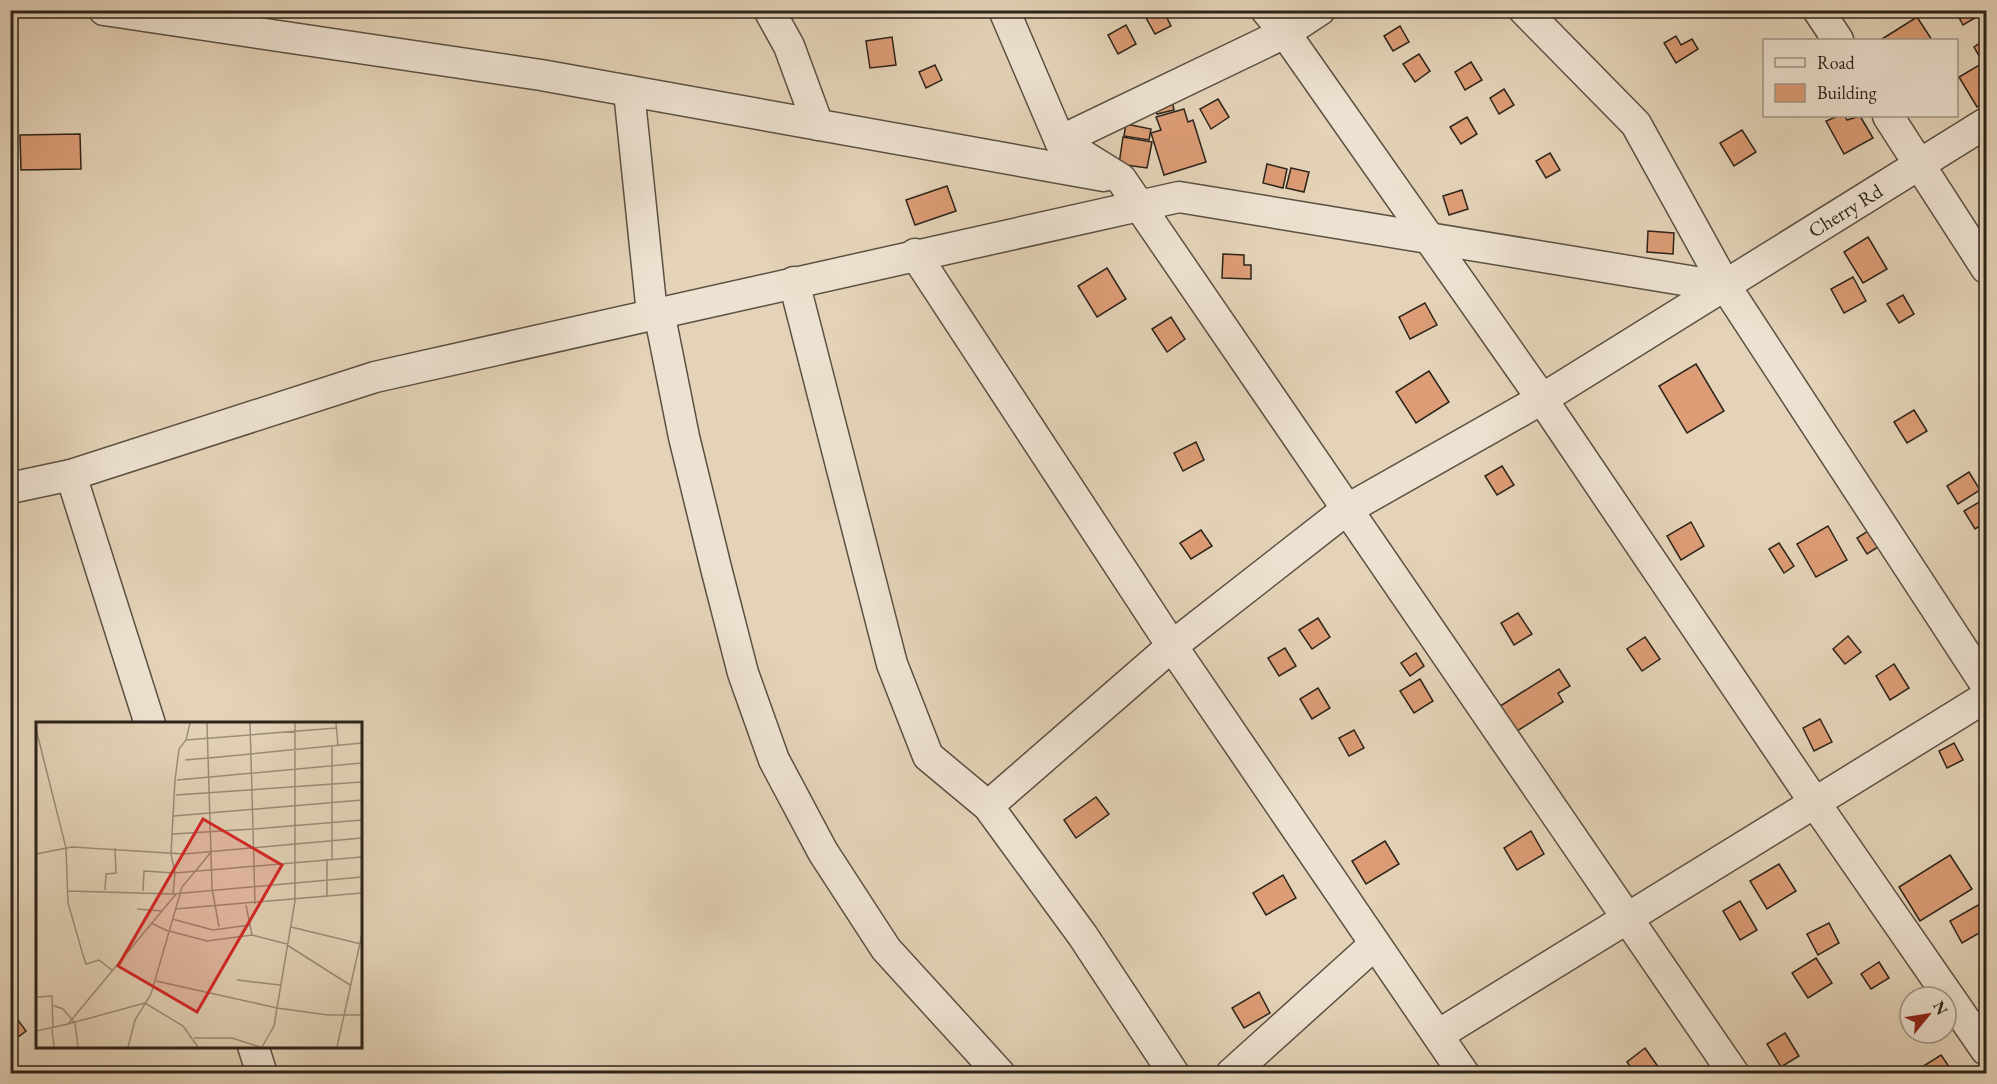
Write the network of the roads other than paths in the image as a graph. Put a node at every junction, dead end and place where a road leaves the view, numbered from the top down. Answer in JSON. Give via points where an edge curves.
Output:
{"nodes":[{"id":1,"x":104,"y":10,"type":"edge"},
{"id":2,"x":769,"y":10,"type":"edge"},
{"id":3,"x":1004,"y":10,"type":"edge"},
{"id":4,"x":1266,"y":10,"type":"edge"},
{"id":5,"x":1320,"y":10,"type":"edge"},
{"id":6,"x":1524,"y":10,"type":"edge"},
{"id":7,"x":1818,"y":10,"type":"edge"},
{"id":8,"x":1285,"y":33,"type":"junction"},
{"id":9,"x":1837,"y":39,"type":"edge"},
{"id":10,"x":629,"y":91,"type":"junction"},
{"id":11,"x":1889,"y":117,"type":"edge"},
{"id":12,"x":1986,"y":123,"type":"edge"},
{"id":13,"x":818,"y":125,"type":"junction"},
{"id":14,"x":1060,"y":141,"type":"junction"},
{"id":15,"x":1920,"y":165,"type":"junction"},
{"id":16,"x":1122,"y":179,"type":"junction"},
{"id":17,"x":1179,"y":197,"type":"junction"},
{"id":18,"x":1139,"y":204,"type":"junction"},
{"id":19,"x":1427,"y":236,"type":"junction"},
{"id":20,"x":915,"y":254,"type":"junction"},
{"id":21,"x":1986,"y":268,"type":"edge"},
{"id":22,"x":794,"y":282,"type":"junction"},
{"id":23,"x":1716,"y":293,"type":"junction"},
{"id":24,"x":655,"y":313,"type":"junction"},
{"id":25,"x":1542,"y":399,"type":"junction"},
{"id":26,"x":71,"y":475,"type":"junction"},
{"id":27,"x":10,"y":488,"type":"edge"},
{"id":28,"x":1346,"y":510,"type":"junction"},
{"id":29,"x":1172,"y":646,"type":"junction"},
{"id":30,"x":1986,"y":685,"type":"edge"},
{"id":31,"x":1986,"y":697,"type":"edge"},
{"id":32,"x":149,"y":722,"type":"edge"},
{"id":33,"x":1815,"y":802,"type":"junction"},
{"id":34,"x":988,"y":806,"type":"junction"},
{"id":35,"x":1626,"y":918,"type":"junction"},
{"id":36,"x":1375,"y":944,"type":"junction"},
{"id":37,"x":1438,"y":1035,"type":"junction"},
{"id":38,"x":253,"y":1048,"type":"edge"},
{"id":39,"x":1986,"y":1050,"type":"edge"},
{"id":40,"x":262,"y":1074,"type":"edge"},
{"id":41,"x":1000,"y":1074,"type":"edge"},
{"id":42,"x":1173,"y":1074,"type":"edge"},
{"id":43,"x":1231,"y":1074,"type":"edge"},
{"id":44,"x":1464,"y":1074,"type":"edge"},
{"id":45,"x":1734,"y":1074,"type":"edge"}],
"edges":[{"from":1,"to":10,"type":"street"},
{"from":2,"to":13,"type":"street","via":[[789,46]]},
{"from":3,"to":14,"type":"street"},
{"from":4,"to":8,"type":"street"},
{"from":5,"to":8,"type":"street"},
{"from":6,"to":23,"type":"street","via":[[1636,124]]},
{"from":7,"to":9,"type":"street"},
{"from":8,"to":14,"type":"street"},
{"from":8,"to":19,"type":"street"},
{"from":10,"to":13,"type":"street"},
{"from":10,"to":24,"type":"street"},
{"from":11,"to":15,"type":"street"},
{"from":12,"to":15,"type":"street","name":"Cherry Rd"},
{"from":13,"to":16,"type":"street"},
{"from":14,"to":16,"type":"street"},
{"from":15,"to":21,"type":"street"},
{"from":15,"to":23,"type":"street","name":"Cherry Rd"},
{"from":16,"to":17,"type":"street"},
{"from":16,"to":18,"type":"street"},
{"from":17,"to":18,"type":"street"},
{"from":17,"to":19,"type":"street"},
{"from":18,"to":20,"type":"street"},
{"from":18,"to":28,"type":"street"},
{"from":19,"to":23,"type":"street"},
{"from":19,"to":25,"type":"street"},
{"from":20,"to":22,"type":"street"},
{"from":20,"to":29,"type":"street"},
{"from":22,"to":24,"type":"street"},
{"from":22,"to":34,"type":"street","via":[[892,664],[928,756]]},
{"from":23,"to":25,"type":"street","name":"Cherry Rd"},
{"from":23,"to":30,"type":"street"},
{"from":24,"to":26,"type":"street","via":[[375,377]]},
{"from":24,"to":41,"type":"street","via":[[743,673],[774,760],[823,852],[886,949]]},
{"from":25,"to":28,"type":"street","name":"Cherry Rd"},
{"from":25,"to":33,"type":"street"},
{"from":26,"to":27,"type":"street"},
{"from":26,"to":32,"type":"street"},
{"from":28,"to":29,"type":"street","name":"Cherry Rd"},
{"from":28,"to":35,"type":"street"},
{"from":29,"to":34,"type":"street","name":"Cherry Rd"},
{"from":29,"to":36,"type":"street"},
{"from":31,"to":33,"type":"street"},
{"from":33,"to":35,"type":"street"},
{"from":33,"to":39,"type":"street"},
{"from":34,"to":42,"type":"street","via":[[1083,936]]},
{"from":35,"to":37,"type":"street"},
{"from":35,"to":45,"type":"street"},
{"from":36,"to":37,"type":"street"},
{"from":36,"to":43,"type":"street"},
{"from":37,"to":44,"type":"street"},
{"from":38,"to":40,"type":"street"}]}
